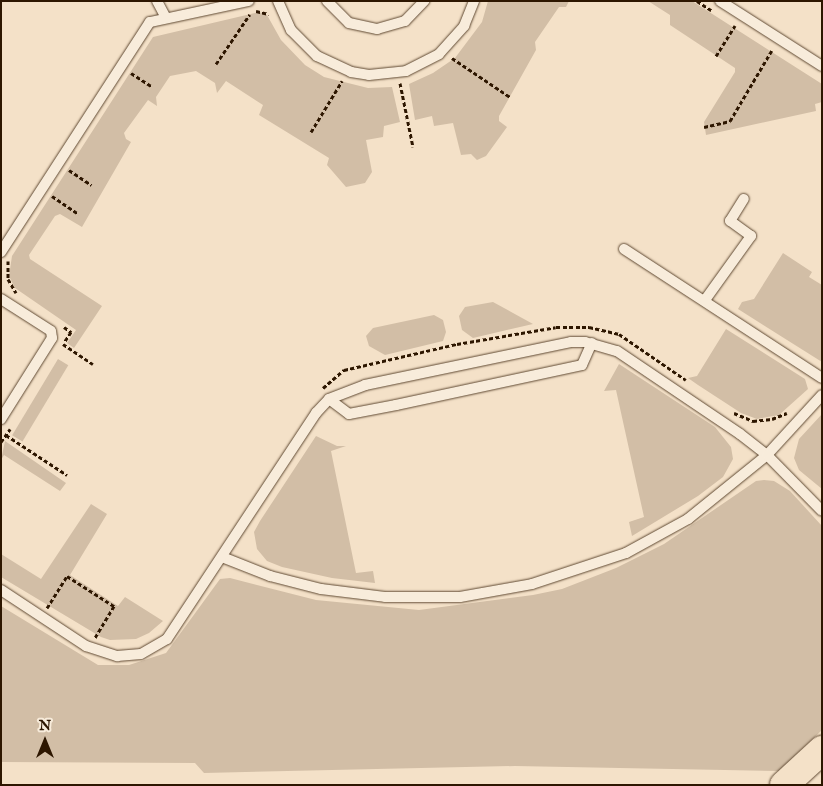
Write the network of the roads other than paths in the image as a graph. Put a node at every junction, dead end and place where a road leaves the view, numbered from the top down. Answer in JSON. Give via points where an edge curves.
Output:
{"nodes":[{"id":1,"x":157,"y":1,"type":"edge"},
{"id":2,"x":278,"y":1,"type":"edge"},
{"id":3,"x":327,"y":1,"type":"edge"},
{"id":4,"x":424,"y":1,"type":"edge"},
{"id":5,"x":474,"y":1,"type":"edge"},
{"id":6,"x":720,"y":1,"type":"edge"},
{"id":7,"x":250,"y":6,"type":"edge"},
{"id":8,"x":166,"y":18,"type":"junction"},
{"id":9,"x":822,"y":66,"type":"edge"},
{"id":10,"x":744,"y":199,"type":"dead end"},
{"id":11,"x":624,"y":249,"type":"dead end"},
{"id":12,"x":6,"y":252,"type":"edge"},
{"id":13,"x":1,"y":299,"type":"edge"},
{"id":14,"x":705,"y":300,"type":"junction"},
{"id":15,"x":592,"y":343,"type":"junction"},
{"id":16,"x":822,"y":378,"type":"edge"},
{"id":17,"x":822,"y":395,"type":"edge"},
{"id":18,"x":329,"y":399,"type":"junction"},
{"id":19,"x":1,"y":419,"type":"edge"},
{"id":20,"x":767,"y":454,"type":"junction"},
{"id":21,"x":822,"y":511,"type":"edge"},
{"id":22,"x":222,"y":557,"type":"junction"},
{"id":23,"x":1,"y":590,"type":"edge"},
{"id":24,"x":822,"y":750,"type":"edge"},
{"id":25,"x":784,"y":785,"type":"edge"}],
"edges":[{"from":1,"to":8,"type":"lane"},
{"from":2,"to":5,"type":"lane","via":[[291,30],[317,56],[351,72],[369,75],[397,73],[424,64],[439,54],[464,26]]},
{"from":3,"to":4,"type":"lane","via":[[349,23],[377,29],[405,21]]},
{"from":6,"to":9,"type":"lane"},
{"from":7,"to":8,"type":"lane"},
{"from":8,"to":12,"type":"lane","via":[[150,22]]},
{"from":10,"to":14,"type":"lane","via":[[730,221],[751,236]]},
{"from":11,"to":14,"type":"lane"},
{"from":13,"to":19,"type":"lane","via":[[51,331],[52,338]]},
{"from":14,"to":16,"type":"lane"},
{"from":15,"to":18,"type":"lane","via":[[571,342],[403,377],[345,390]]},
{"from":15,"to":18,"type":"lane","via":[[582,365],[350,414]]},
{"from":15,"to":20,"type":"lane","via":[[617,351]]},
{"from":17,"to":20,"type":"lane"},
{"from":18,"to":22,"type":"lane","via":[[316,413]]},
{"from":20,"to":21,"type":"lane"},
{"from":20,"to":22,"type":"lane","via":[[714,501],[640,547],[578,570],[508,589],[435,599],[353,594],[270,576]]},
{"from":22,"to":23,"type":"lane","via":[[167,639],[141,654],[117,656],[90,648]]},
{"from":24,"to":25,"type":"main road"}]}
